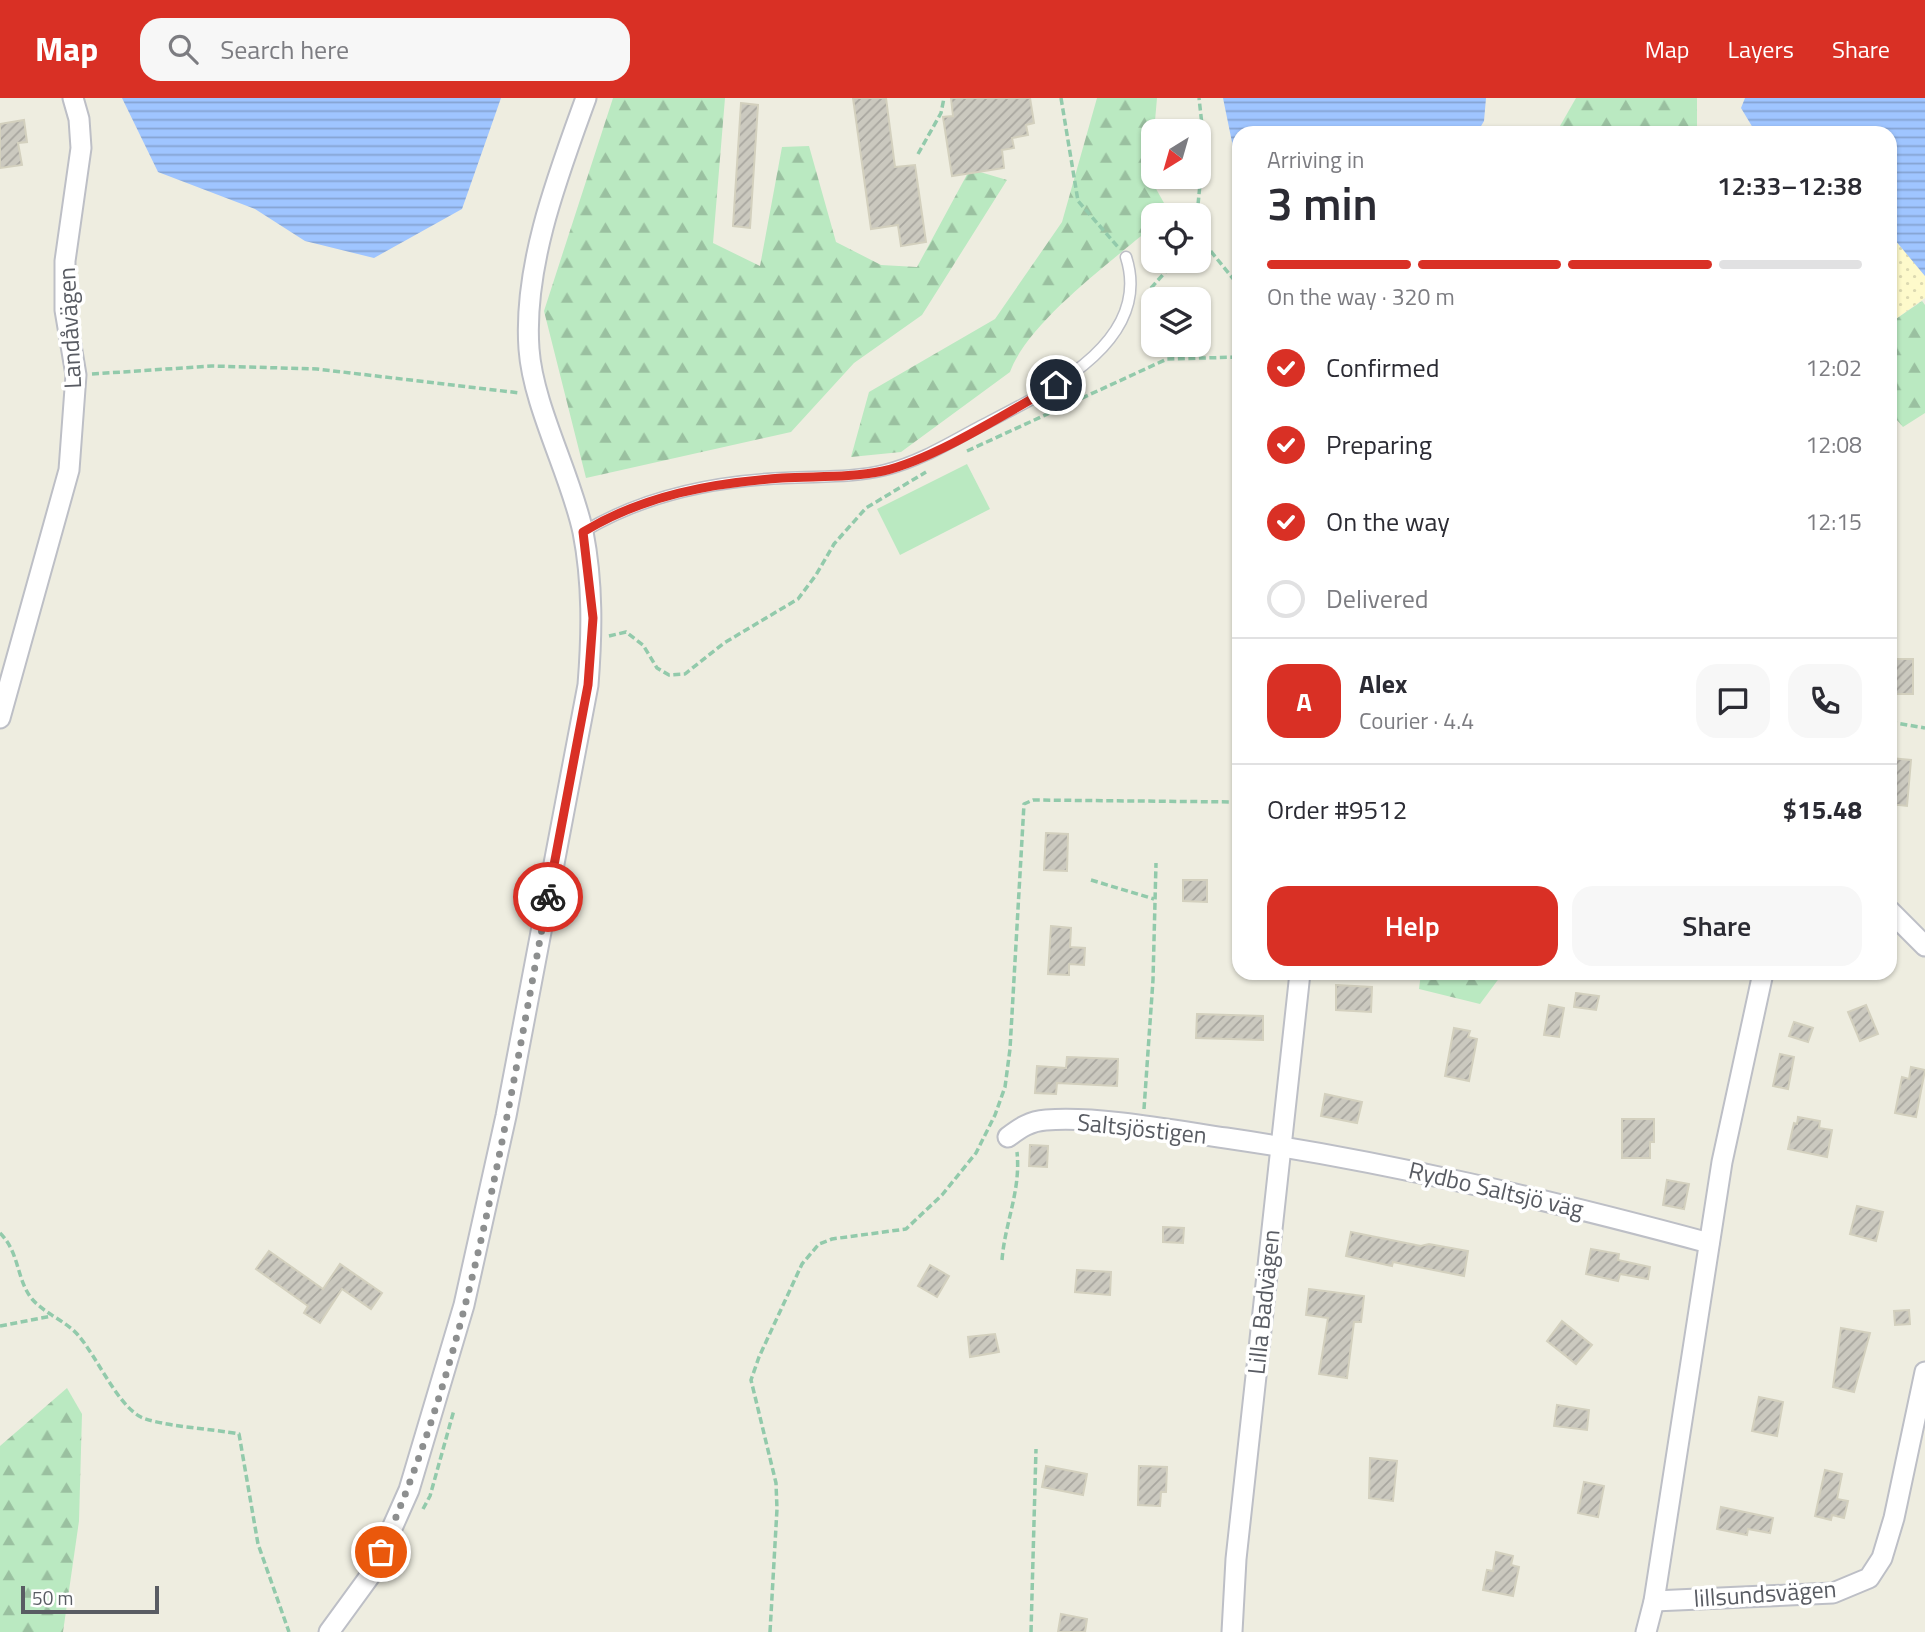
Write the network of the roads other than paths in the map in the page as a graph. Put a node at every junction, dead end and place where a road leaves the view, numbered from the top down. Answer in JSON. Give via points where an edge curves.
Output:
{"nodes":[{"id":1,"x":73,"y":98,"type":"edge"},
{"id":2,"x":586,"y":98,"type":"edge"},
{"id":3,"x":1126,"y":257,"type":"road end"},
{"id":4,"x":583,"y":532,"type":"junction"},
{"id":5,"x":0,"y":718,"type":"edge"},
{"id":6,"x":1897,"y":918,"type":"edge"},
{"id":7,"x":1925,"y":946,"type":"edge"},
{"id":8,"x":1299,"y":980,"type":"edge"},
{"id":9,"x":1761,"y":980,"type":"edge"},
{"id":10,"x":1012,"y":1134,"type":"road end"},
{"id":11,"x":1281,"y":1146,"type":"junction"},
{"id":12,"x":1709,"y":1243,"type":"junction"},
{"id":13,"x":1925,"y":1372,"type":"edge"},
{"id":14,"x":1654,"y":1601,"type":"junction"},
{"id":15,"x":329,"y":1632,"type":"edge"},
{"id":16,"x":1232,"y":1632,"type":"edge"},
{"id":17,"x":1646,"y":1632,"type":"edge"}],
"edges":[{"from":1,"to":5,"type":"street","name":"Landåvägen","via":[[81,148],[65,261],[65,310],[76,375],[69,470]]},
{"from":2,"to":4,"type":"street","via":[[541,230],[529,350]]},
{"from":3,"to":4,"type":"lane","via":[[1130,281],[1124,316],[1106,343],[1079,370],[1007,413],[903,465],[858,475],[781,478],[663,495],[613,514]]},
{"from":4,"to":15,"type":"street","via":[[593,618],[588,685],[508,1103],[464,1305],[409,1490],[372,1573]]},
{"from":6,"to":7,"type":"street"},
{"from":8,"to":11,"type":"street","name":"Lilla Badvägen"},
{"from":9,"to":12,"type":"street"},
{"from":10,"to":11,"type":"street","name":"Saltsjöstigen","via":[[1046,1120],[1143,1126]]},
{"from":11,"to":12,"type":"street","name":"Rydbo Saltsjö väg","via":[[1546,1199]]},
{"from":11,"to":16,"type":"street","name":"Lilla Badvägen"},
{"from":12,"to":14,"type":"street"},
{"from":13,"to":14,"type":"street","name":"lillsundsvägen","via":[[1894,1518],[1882,1558],[1868,1578],[1833,1594]]},
{"from":14,"to":17,"type":"street"}]}
